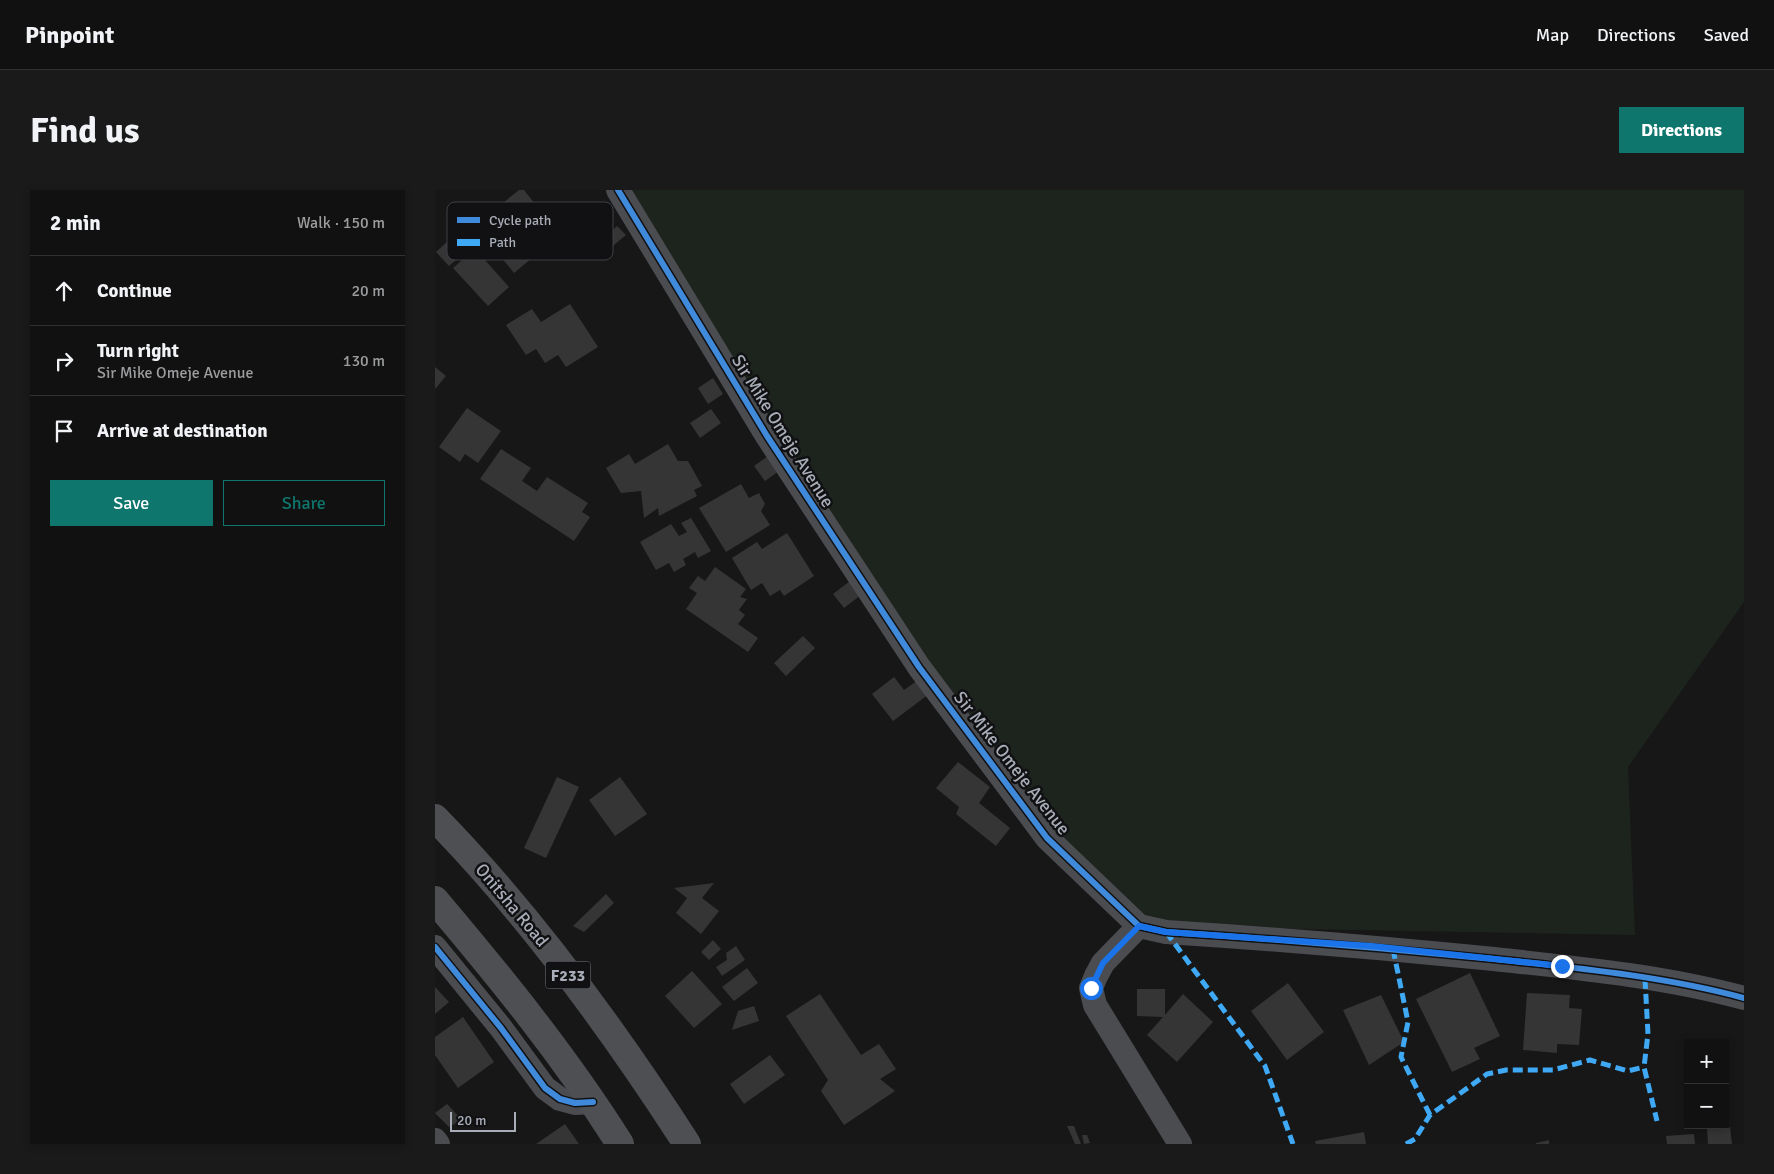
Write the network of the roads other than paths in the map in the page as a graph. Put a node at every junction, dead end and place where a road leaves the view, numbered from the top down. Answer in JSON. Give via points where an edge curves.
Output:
{"nodes":[{"id":1,"x":618,"y":190,"type":"edge"},
{"id":2,"x":435,"y":818,"type":"edge"},
{"id":3,"x":435,"y":900,"type":"edge"},
{"id":4,"x":1139,"y":926,"type":"junction"},
{"id":5,"x":435,"y":947,"type":"edge"},
{"id":6,"x":1744,"y":998,"type":"edge"},
{"id":7,"x":593,"y":1102,"type":"junction"},
{"id":8,"x":435,"y":1140,"type":"edge"},
{"id":9,"x":438,"y":1144,"type":"edge"},
{"id":10,"x":620,"y":1144,"type":"edge"},
{"id":11,"x":687,"y":1144,"type":"edge"},
{"id":12,"x":1180,"y":1144,"type":"edge"}],
"edges":[{"from":1,"to":4,"type":"street","name":"Sir Mike Omeje Avenue","via":[[767,436],[919,667],[1047,838]]},
{"from":2,"to":11,"type":"main road","name":"Onitsha Road","number":"F233","via":[[539,935],[645,1079]]},
{"from":3,"to":7,"type":"main road"},
{"from":4,"to":6,"type":"street","via":[[1166,932],[1372,946],[1562,966],[1710,989]]},
{"from":4,"to":12,"type":"street","via":[[1103,963],[1091,988],[1095,1005]]},
{"from":5,"to":7,"type":"street","via":[[545,1088],[575,1103]]},
{"from":7,"to":10,"type":"main road"},
{"from":8,"to":9,"type":"street"}]}
